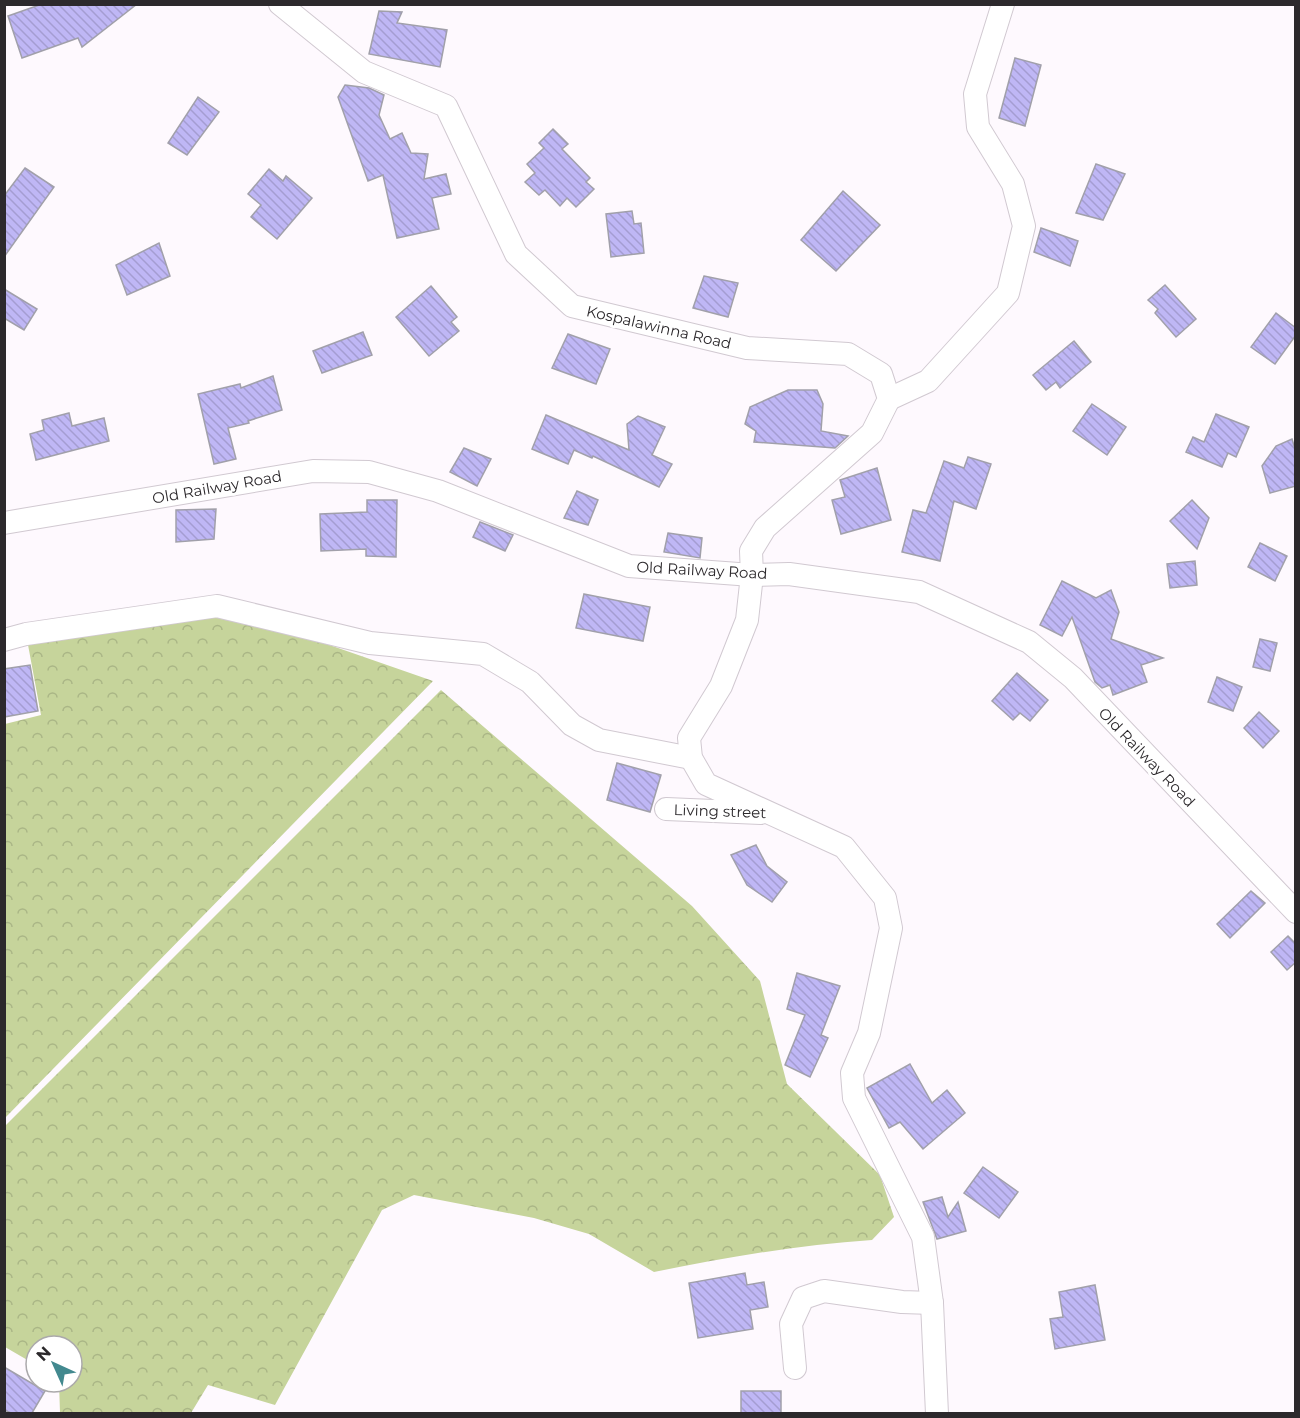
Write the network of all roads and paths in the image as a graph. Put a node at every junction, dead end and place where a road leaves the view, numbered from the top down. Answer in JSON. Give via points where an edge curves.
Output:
{"nodes":[{"id":1,"x":280,"y":4,"type":"edge"},
{"id":2,"x":1003,"y":4,"type":"edge"},
{"id":3,"x":890,"y":399,"type":"junction"},
{"id":4,"x":4,"y":523,"type":"edge"},
{"id":5,"x":752,"y":575,"type":"junction"},
{"id":6,"x":4,"y":639,"type":"edge"},
{"id":7,"x":691,"y":758,"type":"junction"},
{"id":8,"x":666,"y":809,"type":"dead end"},
{"id":9,"x":774,"y":814,"type":"junction"},
{"id":10,"x":1296,"y":912,"type":"edge"},
{"id":11,"x":932,"y":1303,"type":"junction"},
{"id":12,"x":795,"y":1368,"type":"dead end"},
{"id":13,"x":937,"y":1413,"type":"edge"}],
"edges":[{"from":1,"to":3,"type":"street","name":"Kospalawinna Road","via":[[364,72],[446,106],[516,254],[572,306],[747,348],[848,354],[881,374]]},
{"from":2,"to":3,"type":"street","via":[[975,94],[978,127],[1013,184],[1024,226],[1008,293],[928,381]]},
{"from":3,"to":5,"type":"street","via":[[872,433],[765,528],[751,550]]},
{"from":4,"to":5,"type":"street","name":"Old Railway Road","via":[[314,471],[369,472],[438,491],[629,566]]},
{"from":5,"to":7,"type":"street","via":[[747,620],[721,686],[689,738]]},
{"from":5,"to":10,"type":"street","name":"Old Railway Road","via":[[789,574],[919,592],[1029,642],[1073,678]]},
{"from":6,"to":7,"type":"street","via":[[217,606],[370,643],[483,654],[530,682],[572,725],[599,740]]},
{"from":7,"to":9,"type":"street","via":[[706,784]]},
{"from":8,"to":9,"type":"street","name":"Living street"},
{"from":9,"to":11,"type":"street","via":[[844,847],[885,898],[891,928],[869,1034],[852,1073],[854,1098],[922,1237]]},
{"from":11,"to":12,"type":"street","via":[[824,1291],[803,1298],[792,1324]]},
{"from":11,"to":13,"type":"street"}]}
